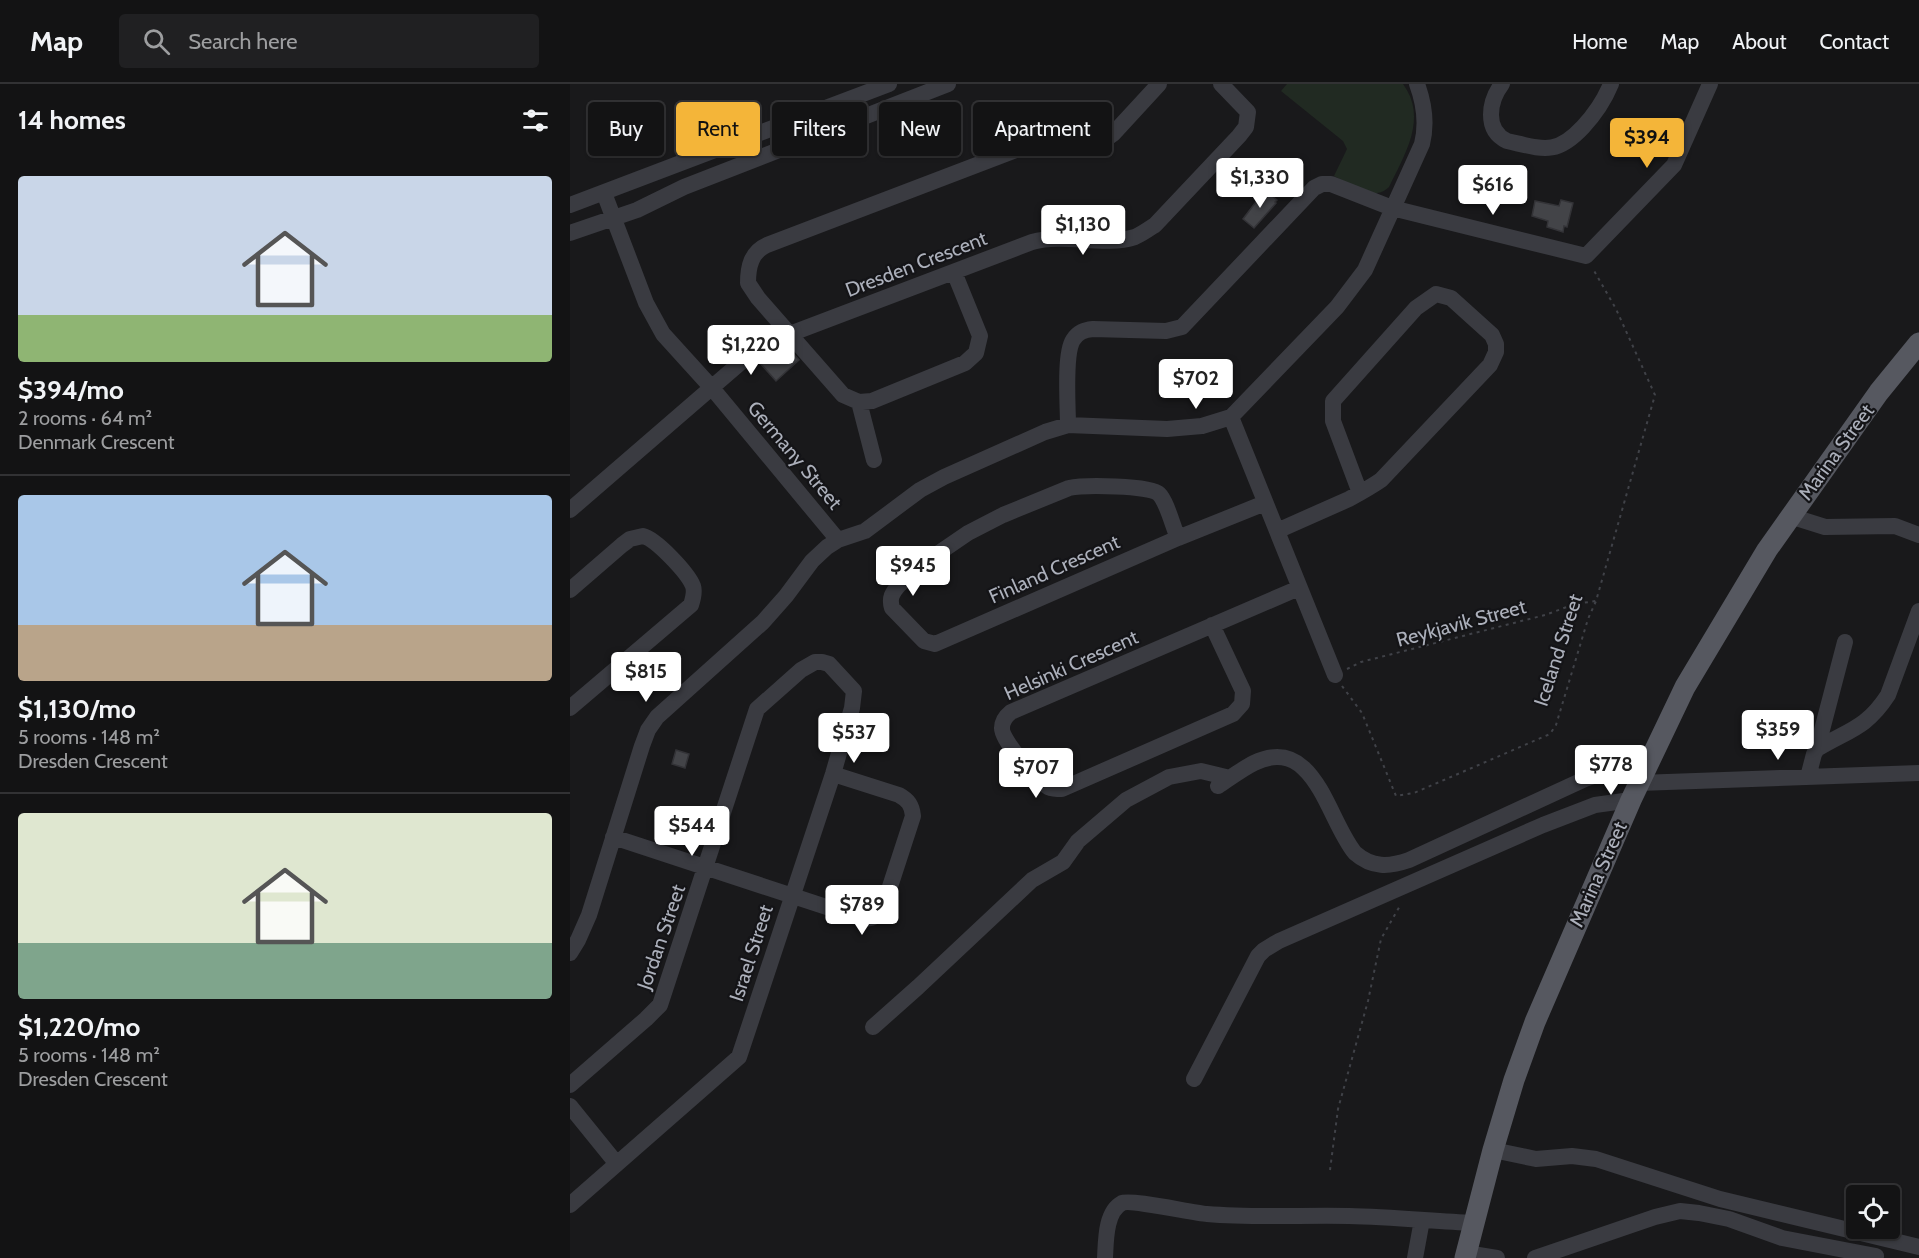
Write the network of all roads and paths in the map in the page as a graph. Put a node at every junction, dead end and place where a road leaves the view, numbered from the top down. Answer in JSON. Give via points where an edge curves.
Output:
{"nodes":[{"id":1,"x":889,"y":84,"type":"edge"},
{"id":2,"x":948,"y":84,"type":"edge"},
{"id":3,"x":1159,"y":84,"type":"edge"},
{"id":4,"x":1221,"y":84,"type":"edge"},
{"id":5,"x":1416,"y":84,"type":"edge"},
{"id":6,"x":1502,"y":84,"type":"edge"},
{"id":7,"x":1611,"y":84,"type":"edge"},
{"id":8,"x":1710,"y":84,"type":"edge"},
{"id":9,"x":604,"y":193,"type":"junction"},
{"id":10,"x":570,"y":205,"type":"edge"},
{"id":11,"x":1392,"y":208,"type":"junction"},
{"id":12,"x":614,"y":219,"type":"junction"},
{"id":13,"x":570,"y":232,"type":"edge"},
{"id":14,"x":1586,"y":256,"type":"junction"},
{"id":15,"x":954,"y":272,"type":"junction"},
{"id":16,"x":790,"y":334,"type":"junction"},
{"id":17,"x":1919,"y":343,"type":"edge"},
{"id":18,"x":712,"y":388,"type":"junction"},
{"id":19,"x":859,"y":402,"type":"junction"},
{"id":20,"x":1231,"y":417,"type":"junction"},
{"id":21,"x":1068,"y":425,"type":"junction"},
{"id":22,"x":874,"y":460,"type":"dead end"},
{"id":23,"x":1360,"y":493,"type":"junction"},
{"id":24,"x":1265,"y":503,"type":"junction"},
{"id":25,"x":570,"y":510,"type":"edge"},
{"id":26,"x":1790,"y":516,"type":"junction"},
{"id":27,"x":1277,"y":531,"type":"junction"},
{"id":28,"x":834,"y":535,"type":"junction"},
{"id":29,"x":1919,"y":535,"type":"edge"},
{"id":30,"x":1178,"y":538,"type":"junction"},
{"id":31,"x":1299,"y":588,"type":"junction"},
{"id":32,"x":570,"y":590,"type":"edge"},
{"id":33,"x":1596,"y":601,"type":"junction"},
{"id":34,"x":1919,"y":611,"type":"edge"},
{"id":35,"x":1212,"y":625,"type":"junction"},
{"id":36,"x":1845,"y":642,"type":"dead end"},
{"id":37,"x":822,"y":662,"type":"joint"},
{"id":38,"x":1335,"y":675,"type":"junction"},
{"id":39,"x":570,"y":708,"type":"edge"},
{"id":40,"x":1817,"y":749,"type":"junction"},
{"id":41,"x":1919,"y":773,"type":"edge"},
{"id":42,"x":833,"y":774,"type":"junction"},
{"id":43,"x":1808,"y":777,"type":"junction"},
{"id":44,"x":1639,"y":783,"type":"junction"},
{"id":45,"x":613,"y":837,"type":"junction"},
{"id":46,"x":707,"y":867,"type":"junction"},
{"id":47,"x":1412,"y":883,"type":"junction"},
{"id":48,"x":792,"y":895,"type":"junction"},
{"id":49,"x":570,"y":953,"type":"edge"},
{"id":50,"x":873,"y":1027,"type":"dead end"},
{"id":51,"x":1194,"y":1078,"type":"dead end"},
{"id":52,"x":570,"y":1085,"type":"edge"},
{"id":53,"x":570,"y":1106,"type":"edge"},
{"id":54,"x":1493,"y":1150,"type":"junction"},
{"id":55,"x":617,"y":1164,"type":"junction"},
{"id":56,"x":1330,"y":1170,"type":"dead end"},
{"id":57,"x":570,"y":1205,"type":"edge"},
{"id":58,"x":1422,"y":1220,"type":"junction"},
{"id":59,"x":1473,"y":1223,"type":"junction"},
{"id":60,"x":1919,"y":1247,"type":"edge"},
{"id":61,"x":1465,"y":1255,"type":"edge"},
{"id":62,"x":1876,"y":1256,"type":"dead end"},
{"id":63,"x":1105,"y":1258,"type":"edge"},
{"id":64,"x":1415,"y":1258,"type":"edge"},
{"id":65,"x":1497,"y":1258,"type":"edge"},
{"id":66,"x":1535,"y":1258,"type":"edge"}],
"edges":[{"from":1,"to":9,"type":"street"},
{"from":2,"to":12,"type":"street","via":[[684,187]]},
{"from":3,"to":16,"type":"street","via":[[1099,144],[1016,150],[762,248],[751,260],[748,283]]},
{"from":4,"to":15,"type":"street","name":"Dresden Crescent","via":[[1248,112],[1246,127],[1155,225],[1128,239],[1043,239]]},
{"from":5,"to":11,"type":"street","via":[[1425,133]]},
{"from":6,"to":7,"type":"street","via":[[1494,95],[1490,116],[1496,131],[1507,141],[1547,148],[1571,140],[1600,108]]},
{"from":8,"to":14,"type":"street","via":[[1674,165]]},
{"from":9,"to":10,"type":"street"},
{"from":9,"to":12,"type":"street","name":"Germany Street"},
{"from":11,"to":14,"type":"street"},
{"from":11,"to":20,"type":"street","via":[[1356,283]]},
{"from":11,"to":21,"type":"street","via":[[1340,186],[1322,184],[1308,194],[1182,327],[1166,332],[1093,329],[1077,334],[1068,351]]},
{"from":12,"to":13,"type":"street"},
{"from":12,"to":18,"type":"street","name":"Germany Street","via":[[646,303],[663,334]]},
{"from":14,"to":33,"type":"path","name":"Iceland Street","via":[[1619,315],[1655,395]]},
{"from":15,"to":16,"type":"street","name":"Dresden Crescent"},
{"from":15,"to":19,"type":"street","via":[[980,336],[976,353],[965,363],[872,402]]},
{"from":16,"to":18,"type":"street","name":"Dresden Crescent","via":[[759,348]]},
{"from":16,"to":19,"type":"street","via":[[843,394]]},
{"from":17,"to":26,"type":"main road","name":"Marina Street"},
{"from":18,"to":25,"type":"street","name":"Dresden Crescent"},
{"from":18,"to":28,"type":"street","name":"Germany Street"},
{"from":19,"to":22,"type":"street"},
{"from":20,"to":21,"type":"street","via":[[1202,426],[1167,429]]},
{"from":20,"to":24,"type":"street"},
{"from":21,"to":28,"type":"street","via":[[944,477],[865,531]]},
{"from":23,"to":23,"type":"street","via":[[1381,480],[1494,358],[1496,344],[1492,335],[1451,298],[1436,294],[1416,308],[1333,401],[1333,421]]},
{"from":23,"to":27,"type":"street"},
{"from":24,"to":27,"type":"street"},
{"from":24,"to":30,"type":"street","name":"Finland Crescent"},
{"from":26,"to":29,"type":"street","via":[[1825,527],[1895,526]]},
{"from":26,"to":44,"type":"main road","name":"Marina Street","via":[[1685,687]]},
{"from":27,"to":31,"type":"street"},
{"from":28,"to":45,"type":"street","via":[[763,622],[657,717],[645,738]]},
{"from":30,"to":30,"type":"street","name":"Finland Crescent","via":[[935,644],[924,641],[892,608],[892,592],[949,545],[1003,515],[1070,488],[1134,488],[1155,492]]},
{"from":31,"to":35,"type":"street","name":"Helsinki Crescent"},
{"from":31,"to":38,"type":"street"},
{"from":32,"to":39,"type":"street","via":[[630,539],[643,536],[657,543],[694,587],[691,605]]},
{"from":33,"to":38,"type":"path","name":"Reykjavik Street","via":[[1361,662]]},
{"from":33,"to":38,"type":"path","name":"Iceland Street","via":[[1550,734],[1414,793],[1396,796],[1362,713]]},
{"from":34,"to":40,"type":"street","via":[[1881,706],[1859,728]]},
{"from":35,"to":35,"type":"street","name":"Helsinki Crescent","via":[[1011,712],[1003,721],[1003,737],[1043,783],[1062,789],[1233,714],[1242,704],[1243,691]]},
{"from":36,"to":40,"type":"street"},
{"from":37,"to":42,"type":"street","name":"Israel Street","via":[[834,668],[855,694]]},
{"from":37,"to":46,"type":"street","name":"Jordan Street","via":[[808,665],[757,709]]},
{"from":40,"to":43,"type":"street"},
{"from":41,"to":43,"type":"street"},
{"from":42,"to":48,"type":"street","name":"Israel Street"},
{"from":42,"to":48,"type":"street","via":[[899,795],[910,804],[913,816],[885,902],[878,914],[869,919]]},
{"from":43,"to":44,"type":"street"},
{"from":44,"to":47,"type":"street"},
{"from":44,"to":50,"type":"street","via":[[1611,770],[1409,860],[1386,866],[1367,862],[1355,854],[1308,772],[1294,760],[1273,757],[1254,763],[1224,782],[1201,771],[1169,777],[1126,800],[1078,841],[1063,862],[1032,880]]},
{"from":44,"to":54,"type":"main road","name":"Marina Street","via":[[1535,1022]]},
{"from":45,"to":46,"type":"street"},
{"from":45,"to":49,"type":"street","via":[[589,915]]},
{"from":46,"to":48,"type":"street"},
{"from":46,"to":52,"type":"street","name":"Jordan Street","via":[[660,1005]]},
{"from":47,"to":51,"type":"street","via":[[1264,950]]},
{"from":47,"to":56,"type":"path","via":[[1381,939],[1338,1109]]},
{"from":48,"to":55,"type":"street","name":"Israel Street","via":[[739,1057]]},
{"from":53,"to":55,"type":"street"},
{"from":54,"to":59,"type":"main road","name":"Marina Street"},
{"from":54,"to":60,"type":"street","via":[[1536,1159],[1596,1159],[1720,1199]]},
{"from":55,"to":57,"type":"street","name":"Israel Street"},
{"from":58,"to":59,"type":"street"},
{"from":58,"to":63,"type":"street","via":[[1207,1214],[1130,1201],[1120,1204],[1112,1214]]},
{"from":58,"to":64,"type":"street"},
{"from":59,"to":61,"type":"main road","name":"Marina Street"},
{"from":61,"to":65,"type":"street"},
{"from":62,"to":66,"type":"street","via":[[1782,1238],[1729,1219],[1680,1211]]}]}
